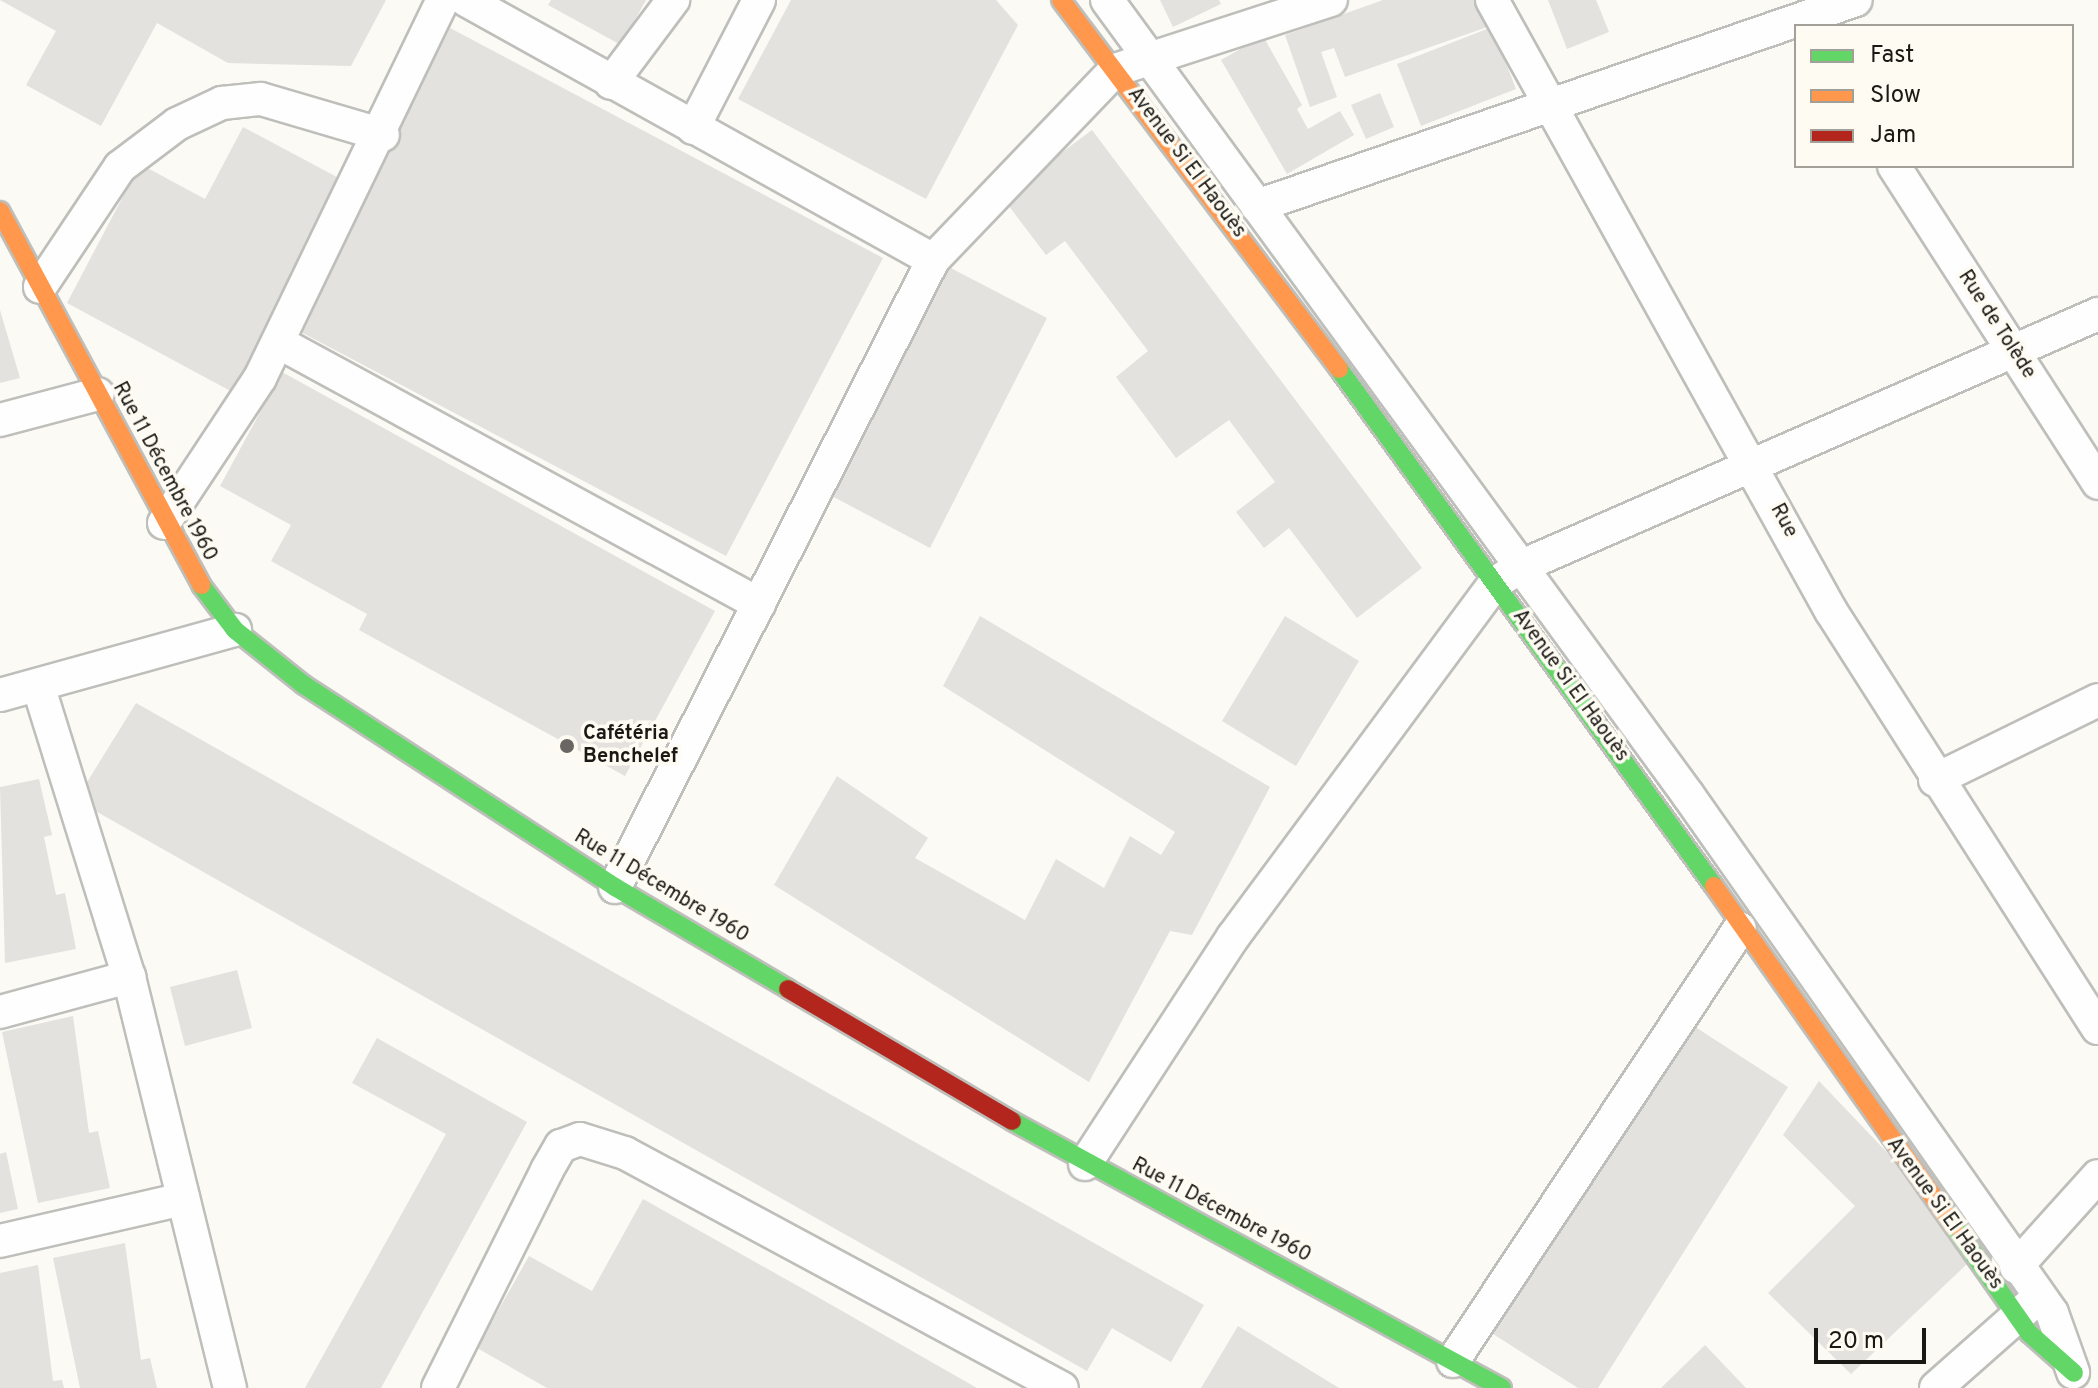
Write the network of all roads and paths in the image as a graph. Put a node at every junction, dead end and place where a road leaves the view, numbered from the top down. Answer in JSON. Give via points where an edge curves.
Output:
{"nodes":[{"id":1,"x":443,"y":0,"type":"edge"},
{"id":2,"x":466,"y":0,"type":"edge"},
{"id":3,"x":673,"y":0,"type":"edge"},
{"id":4,"x":759,"y":0,"type":"edge"},
{"id":5,"x":1061,"y":0,"type":"edge"},
{"id":6,"x":1107,"y":0,"type":"edge"},
{"id":7,"x":1331,"y":0,"type":"edge"},
{"id":8,"x":1492,"y":0,"type":"edge"},
{"id":9,"x":1856,"y":0,"type":"edge"},
{"id":10,"x":514,"y":11,"type":"edge"},
{"id":11,"x":1799,"y":15,"type":"edge"},
{"id":12,"x":1149,"y":59,"type":"junction"},
{"id":13,"x":1115,"y":70,"type":"junction"},
{"id":14,"x":611,"y":83,"type":"junction"},
{"id":15,"x":1548,"y":104,"type":"junction"},
{"id":16,"x":693,"y":128,"type":"junction"},
{"id":17,"x":383,"y":135,"type":"junction"},
{"id":18,"x":1895,"y":168,"type":"edge"},
{"id":19,"x":1257,"y":206,"type":"junction"},
{"id":20,"x":0,"y":211,"type":"edge"},
{"id":21,"x":933,"y":260,"type":"junction"},
{"id":22,"x":40,"y":287,"type":"junction"},
{"id":23,"x":2098,"y":314,"type":"edge"},
{"id":24,"x":278,"y":342,"type":"junction"},
{"id":25,"x":2011,"y":349,"type":"junction"},
{"id":26,"x":98,"y":394,"type":"junction"},
{"id":27,"x":0,"y":420,"type":"edge"},
{"id":28,"x":1752,"y":463,"type":"junction"},
{"id":29,"x":2098,"y":483,"type":"edge"},
{"id":30,"x":164,"y":523,"type":"junction"},
{"id":31,"x":1522,"y":566,"type":"junction"},
{"id":32,"x":1495,"y":583,"type":"junction"},
{"id":33,"x":759,"y":604,"type":"junction"},
{"id":34,"x":235,"y":630,"type":"junction"},
{"id":35,"x":38,"y":685,"type":"junction"},
{"id":36,"x":0,"y":695,"type":"edge"},
{"id":37,"x":2098,"y":700,"type":"edge"},
{"id":38,"x":1935,"y":780,"type":"junction"},
{"id":39,"x":615,"y":887,"type":"junction"},
{"id":40,"x":1740,"y":928,"type":"junction"},
{"id":41,"x":129,"y":977,"type":"junction"},
{"id":42,"x":0,"y":1012,"type":"edge"},
{"id":43,"x":2098,"y":1028,"type":"edge"},
{"id":44,"x":1085,"y":1164,"type":"junction"},
{"id":45,"x":2098,"y":1176,"type":"edge"},
{"id":46,"x":183,"y":1199,"type":"junction"},
{"id":47,"x":0,"y":1241,"type":"edge"},
{"id":48,"x":2016,"y":1267,"type":"junction"},
{"id":49,"x":2028,"y":1305,"type":"junction"},
{"id":50,"x":1453,"y":1361,"type":"junction"},
{"id":51,"x":2076,"y":1381,"type":"edge"},
{"id":52,"x":230,"y":1388,"type":"edge"},
{"id":53,"x":438,"y":1388,"type":"edge"},
{"id":54,"x":1062,"y":1388,"type":"edge"},
{"id":55,"x":1502,"y":1388,"type":"edge"},
{"id":56,"x":1936,"y":1388,"type":"edge"}],
"edges":[{"from":1,"to":17,"type":"street"},
{"from":2,"to":10,"type":"street"},
{"from":3,"to":14,"type":"street"},
{"from":4,"to":16,"type":"street"},
{"from":5,"to":13,"type":"street","name":"Avenue Si El Haouès"},
{"from":6,"to":12,"type":"street","name":"Avenue Si El Haouès"},
{"from":7,"to":12,"type":"street"},
{"from":8,"to":15,"type":"street","name":"Rue"},
{"from":9,"to":11,"type":"street"},
{"from":10,"to":14,"type":"street"},
{"from":11,"to":15,"type":"street"},
{"from":12,"to":13,"type":"street"},
{"from":12,"to":19,"type":"street","name":"Avenue Si El Haouès"},
{"from":13,"to":21,"type":"street"},
{"from":13,"to":32,"type":"street","name":"Avenue Si El Haouès"},
{"from":14,"to":16,"type":"street"},
{"from":15,"to":19,"type":"street"},
{"from":15,"to":28,"type":"street","name":"Rue"},
{"from":16,"to":21,"type":"street"},
{"from":17,"to":22,"type":"street","via":[[261,99],[222,103],[177,124],[120,167]]},
{"from":17,"to":24,"type":"street"},
{"from":18,"to":25,"type":"street","name":"Rue de Tolède"},
{"from":19,"to":31,"type":"street","name":"Avenue Si El Haouès"},
{"from":20,"to":22,"type":"street","name":"Rue 11 Décembre 1960"},
{"from":21,"to":33,"type":"street"},
{"from":22,"to":26,"type":"street","name":"Rue 11 Décembre 1960"},
{"from":23,"to":25,"type":"street"},
{"from":24,"to":30,"type":"street"},
{"from":24,"to":33,"type":"street"},
{"from":25,"to":28,"type":"street"},
{"from":25,"to":29,"type":"street","name":"Rue de Tolède"},
{"from":26,"to":27,"type":"street"},
{"from":26,"to":30,"type":"street","name":"Rue 11 Décembre 1960"},
{"from":28,"to":31,"type":"street"},
{"from":28,"to":38,"type":"street","name":"Rue","via":[[1831,611]]},
{"from":30,"to":34,"type":"street","name":"Rue 11 Décembre 1960"},
{"from":31,"to":32,"type":"street"},
{"from":31,"to":48,"type":"street","name":"Avenue Si El Haouès"},
{"from":32,"to":40,"type":"street","name":"Avenue Si El Haouès"},
{"from":32,"to":44,"type":"street","via":[[1233,937]]},
{"from":33,"to":39,"type":"street"},
{"from":34,"to":35,"type":"street"},
{"from":34,"to":39,"type":"street","name":"Rue 11 Décembre 1960","via":[[304,685]]},
{"from":35,"to":36,"type":"street"},
{"from":35,"to":41,"type":"street"},
{"from":37,"to":38,"type":"street"},
{"from":38,"to":43,"type":"street","name":"Rue"},
{"from":39,"to":44,"type":"street","name":"Rue 11 Décembre 1960"},
{"from":40,"to":49,"type":"street","name":"Avenue Si El Haouès"},
{"from":40,"to":50,"type":"street"},
{"from":41,"to":42,"type":"street"},
{"from":41,"to":46,"type":"street"},
{"from":44,"to":50,"type":"street","name":"Rue 11 Décembre 1960"},
{"from":45,"to":48,"type":"street"},
{"from":46,"to":47,"type":"street"},
{"from":46,"to":52,"type":"street"},
{"from":48,"to":49,"type":"street","name":"Avenue Si El Haouès"},
{"from":49,"to":51,"type":"street","name":"Avenue Si El Haouès"},
{"from":49,"to":56,"type":"street"},
{"from":50,"to":55,"type":"street","name":"Rue 11 Décembre 1960"},
{"from":53,"to":54,"type":"street","via":[[547,1170],[561,1146],[580,1139],[614,1147]]}]}
